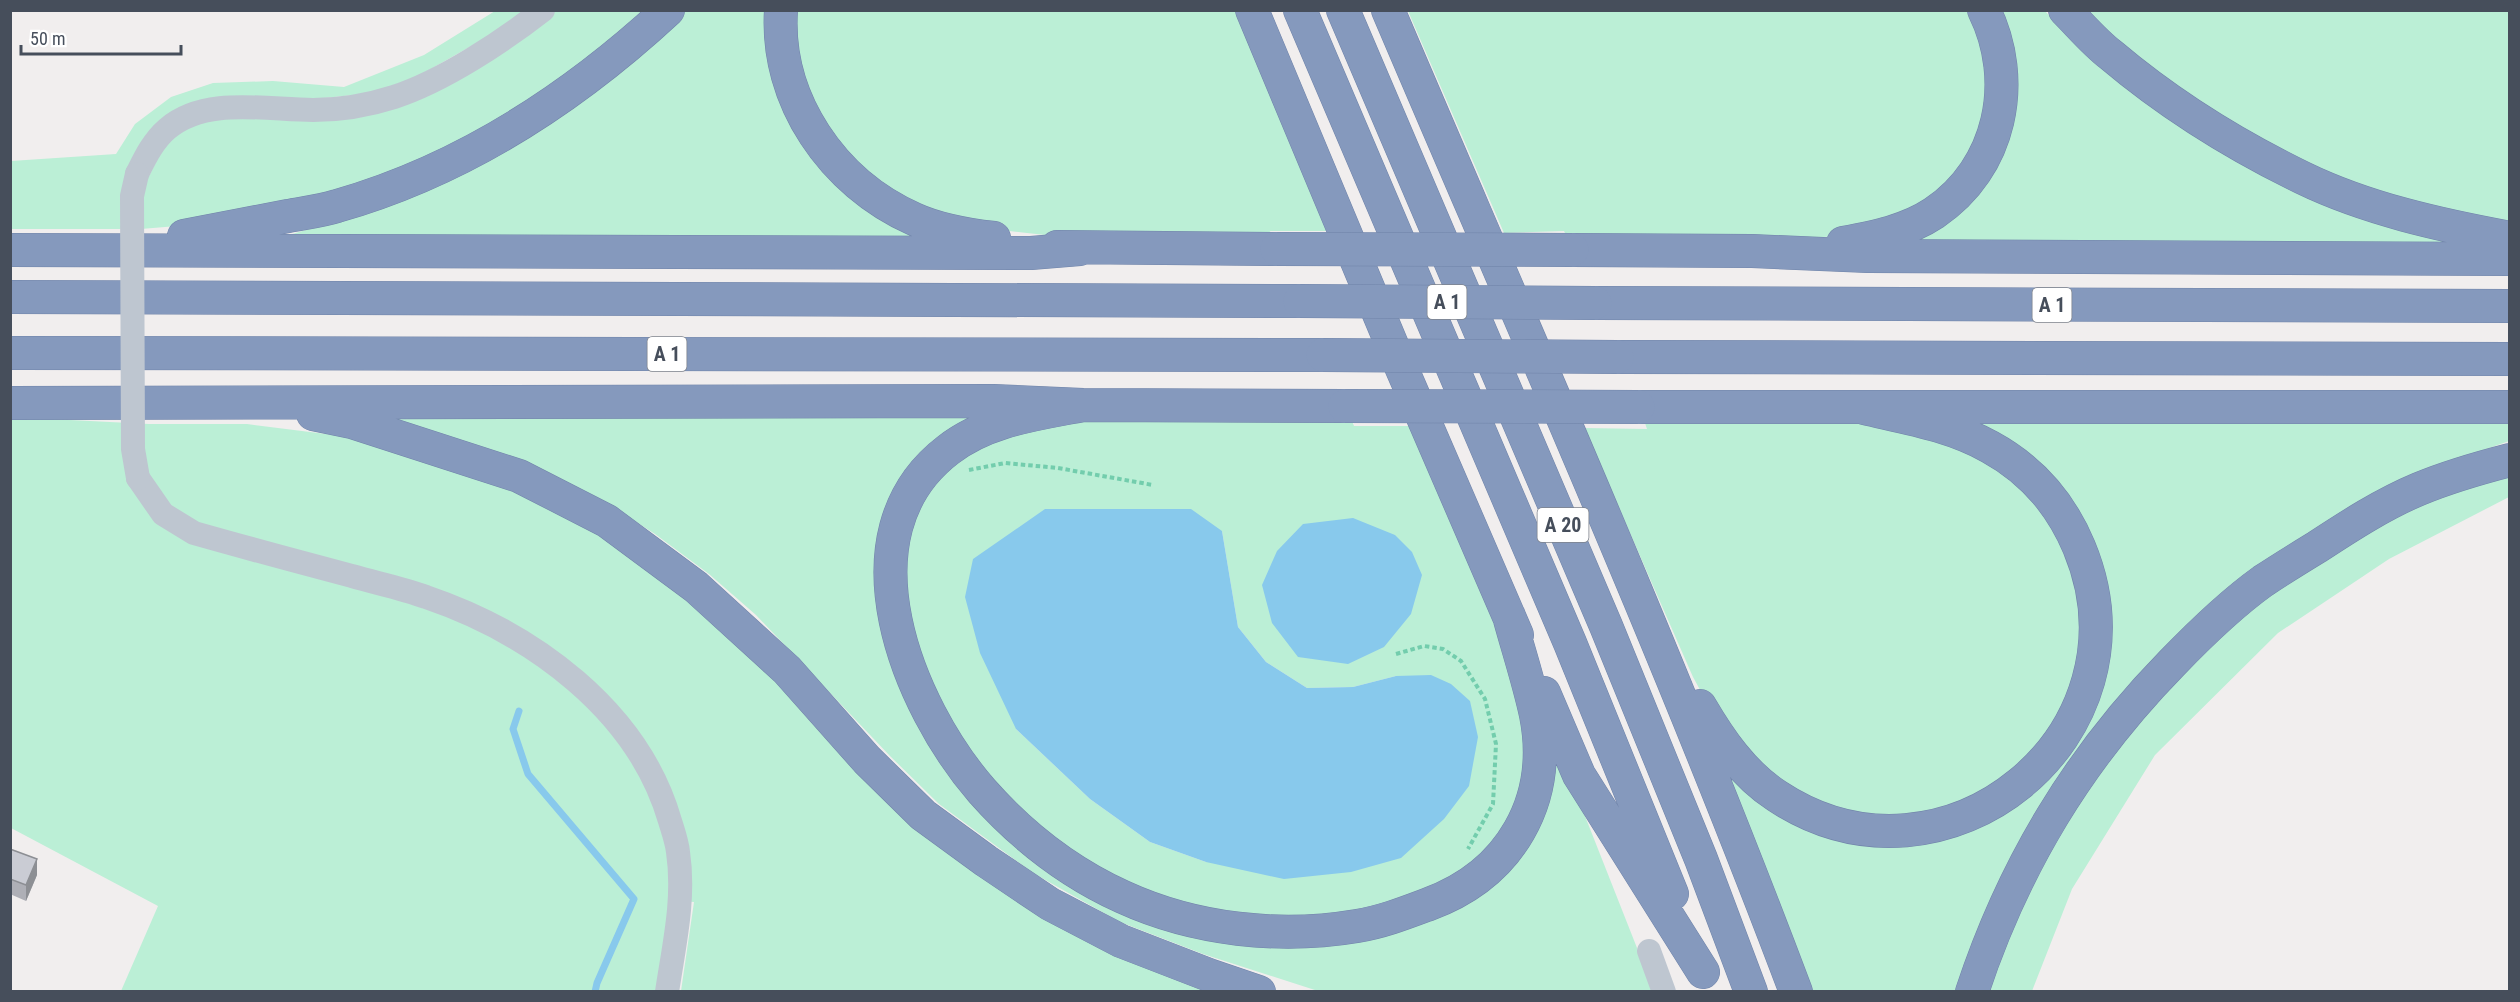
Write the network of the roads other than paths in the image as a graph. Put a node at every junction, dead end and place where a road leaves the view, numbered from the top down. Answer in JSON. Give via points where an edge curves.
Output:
{"nodes":[{"id":1,"x":543,"y":10,"type":"edge"},
{"id":2,"x":668,"y":10,"type":"edge"},
{"id":3,"x":781,"y":10,"type":"edge"},
{"id":4,"x":1251,"y":10,"type":"edge"},
{"id":5,"x":1300,"y":10,"type":"edge"},
{"id":6,"x":1343,"y":10,"type":"edge"},
{"id":7,"x":1388,"y":10,"type":"edge"},
{"id":8,"x":1984,"y":10,"type":"edge"},
{"id":9,"x":2065,"y":10,"type":"edge"},
{"id":10,"x":2510,"y":238,"type":"edge"},
{"id":11,"x":1080,"y":249,"type":"junction"},
{"id":12,"x":10,"y":250,"type":"edge"},
{"id":13,"x":112,"y":250,"type":"junction"},
{"id":14,"x":1752,"y":251,"type":"junction"},
{"id":15,"x":2510,"y":259,"type":"edge"},
{"id":16,"x":10,"y":297,"type":"edge"},
{"id":17,"x":2510,"y":306,"type":"edge"},
{"id":18,"x":10,"y":353,"type":"edge"},
{"id":19,"x":2510,"y":359,"type":"edge"},
{"id":20,"x":259,"y":402,"type":"junction"},
{"id":21,"x":10,"y":403,"type":"edge"},
{"id":22,"x":1083,"y":405,"type":"junction"},
{"id":23,"x":2510,"y":407,"type":"edge"},
{"id":24,"x":1863,"y":408,"type":"junction"},
{"id":25,"x":2510,"y":460,"type":"edge"},
{"id":26,"x":1645,"y":611,"type":"junction"},
{"id":27,"x":1509,"y":616,"type":"junction"},
{"id":28,"x":1649,"y":951,"type":"dead end"},
{"id":29,"x":1707,"y":982,"type":"edge"},
{"id":30,"x":667,"y":992,"type":"edge"},
{"id":31,"x":1259,"y":992,"type":"edge"},
{"id":32,"x":1664,"y":992,"type":"edge"},
{"id":33,"x":1751,"y":992,"type":"edge"},
{"id":34,"x":1796,"y":992,"type":"edge"},
{"id":35,"x":1972,"y":992,"type":"edge"}],
"edges":[{"from":1,"to":30,"type":"street","bridge":true,"via":[[432,81],[393,97],[315,110],[221,108],[189,115],[168,128],[152,146],[137,174],[132,196],[133,449],[138,478],[163,514],[194,533],[426,597],[480,619],[535,650],[587,691],[622,728],[651,770],[678,851],[681,901]]},
{"from":2,"to":13,"type":"highway","via":[[568,94],[504,135],[398,186],[335,207]]},
{"from":3,"to":11,"type":"highway","via":[[779,31],[788,78],[810,129],[839,168],[874,196],[914,219],[968,235]]},
{"from":4,"to":27,"type":"highway"},
{"from":5,"to":29,"type":"highway","number":"A 20","via":[[1570,643]]},
{"from":6,"to":33,"type":"highway","number":"A 20","via":[[1606,626]]},
{"from":7,"to":26,"type":"highway"},
{"from":8,"to":14,"type":"highway","via":[[2000,56],[2003,95],[1984,158],[1963,189],[1928,217],[1877,237]]},
{"from":9,"to":10,"type":"highway","via":[[2109,54],[2160,94],[2304,179],[2391,210]]},
{"from":11,"to":13,"type":"highway","via":[[1031,253]]},
{"from":11,"to":14,"type":"highway","bridge":true},
{"from":12,"to":13,"type":"highway"},
{"from":14,"to":15,"type":"highway","via":[[1868,256]]},
{"from":16,"to":17,"type":"highway","number":"A 1","bridge":true},
{"from":18,"to":19,"type":"highway","number":"A 1","bridge":true},
{"from":20,"to":21,"type":"highway"},
{"from":20,"to":22,"type":"highway","via":[[993,401]]},
{"from":20,"to":31,"type":"highway","via":[[352,422],[519,476],[608,521],[696,587],[788,670],[867,760],[923,815],[986,861],[1050,904],[1121,941]]},
{"from":22,"to":24,"type":"highway","bridge":true},
{"from":22,"to":27,"type":"highway","via":[[998,424],[947,451],[919,480],[904,504],[890,558],[890,585],[913,680],[954,756],[1024,833],[1071,869],[1124,897],[1176,916],[1228,928],[1318,931],[1397,916],[1441,900],[1473,881],[1497,862],[1514,841],[1529,815],[1538,778],[1536,717]]},
{"from":23,"to":24,"type":"highway"},
{"from":24,"to":26,"type":"highway","via":[[1952,430],[1990,446],[2024,468],[2048,493],[2075,537],[2093,595],[2095,654],[2081,703],[2057,747],[2017,787],[1964,817],[1921,829],[1877,830],[1840,824],[1808,813],[1777,796],[1747,771],[1725,744]]},
{"from":25,"to":35,"type":"highway","via":[[2418,489],[2354,523],[2262,582],[2199,636],[2113,727],[2058,806],[2002,911]]},
{"from":26,"to":34,"type":"highway"},
{"from":27,"to":29,"type":"highway","via":[[1580,775]]},
{"from":28,"to":32,"type":"street"}]}
